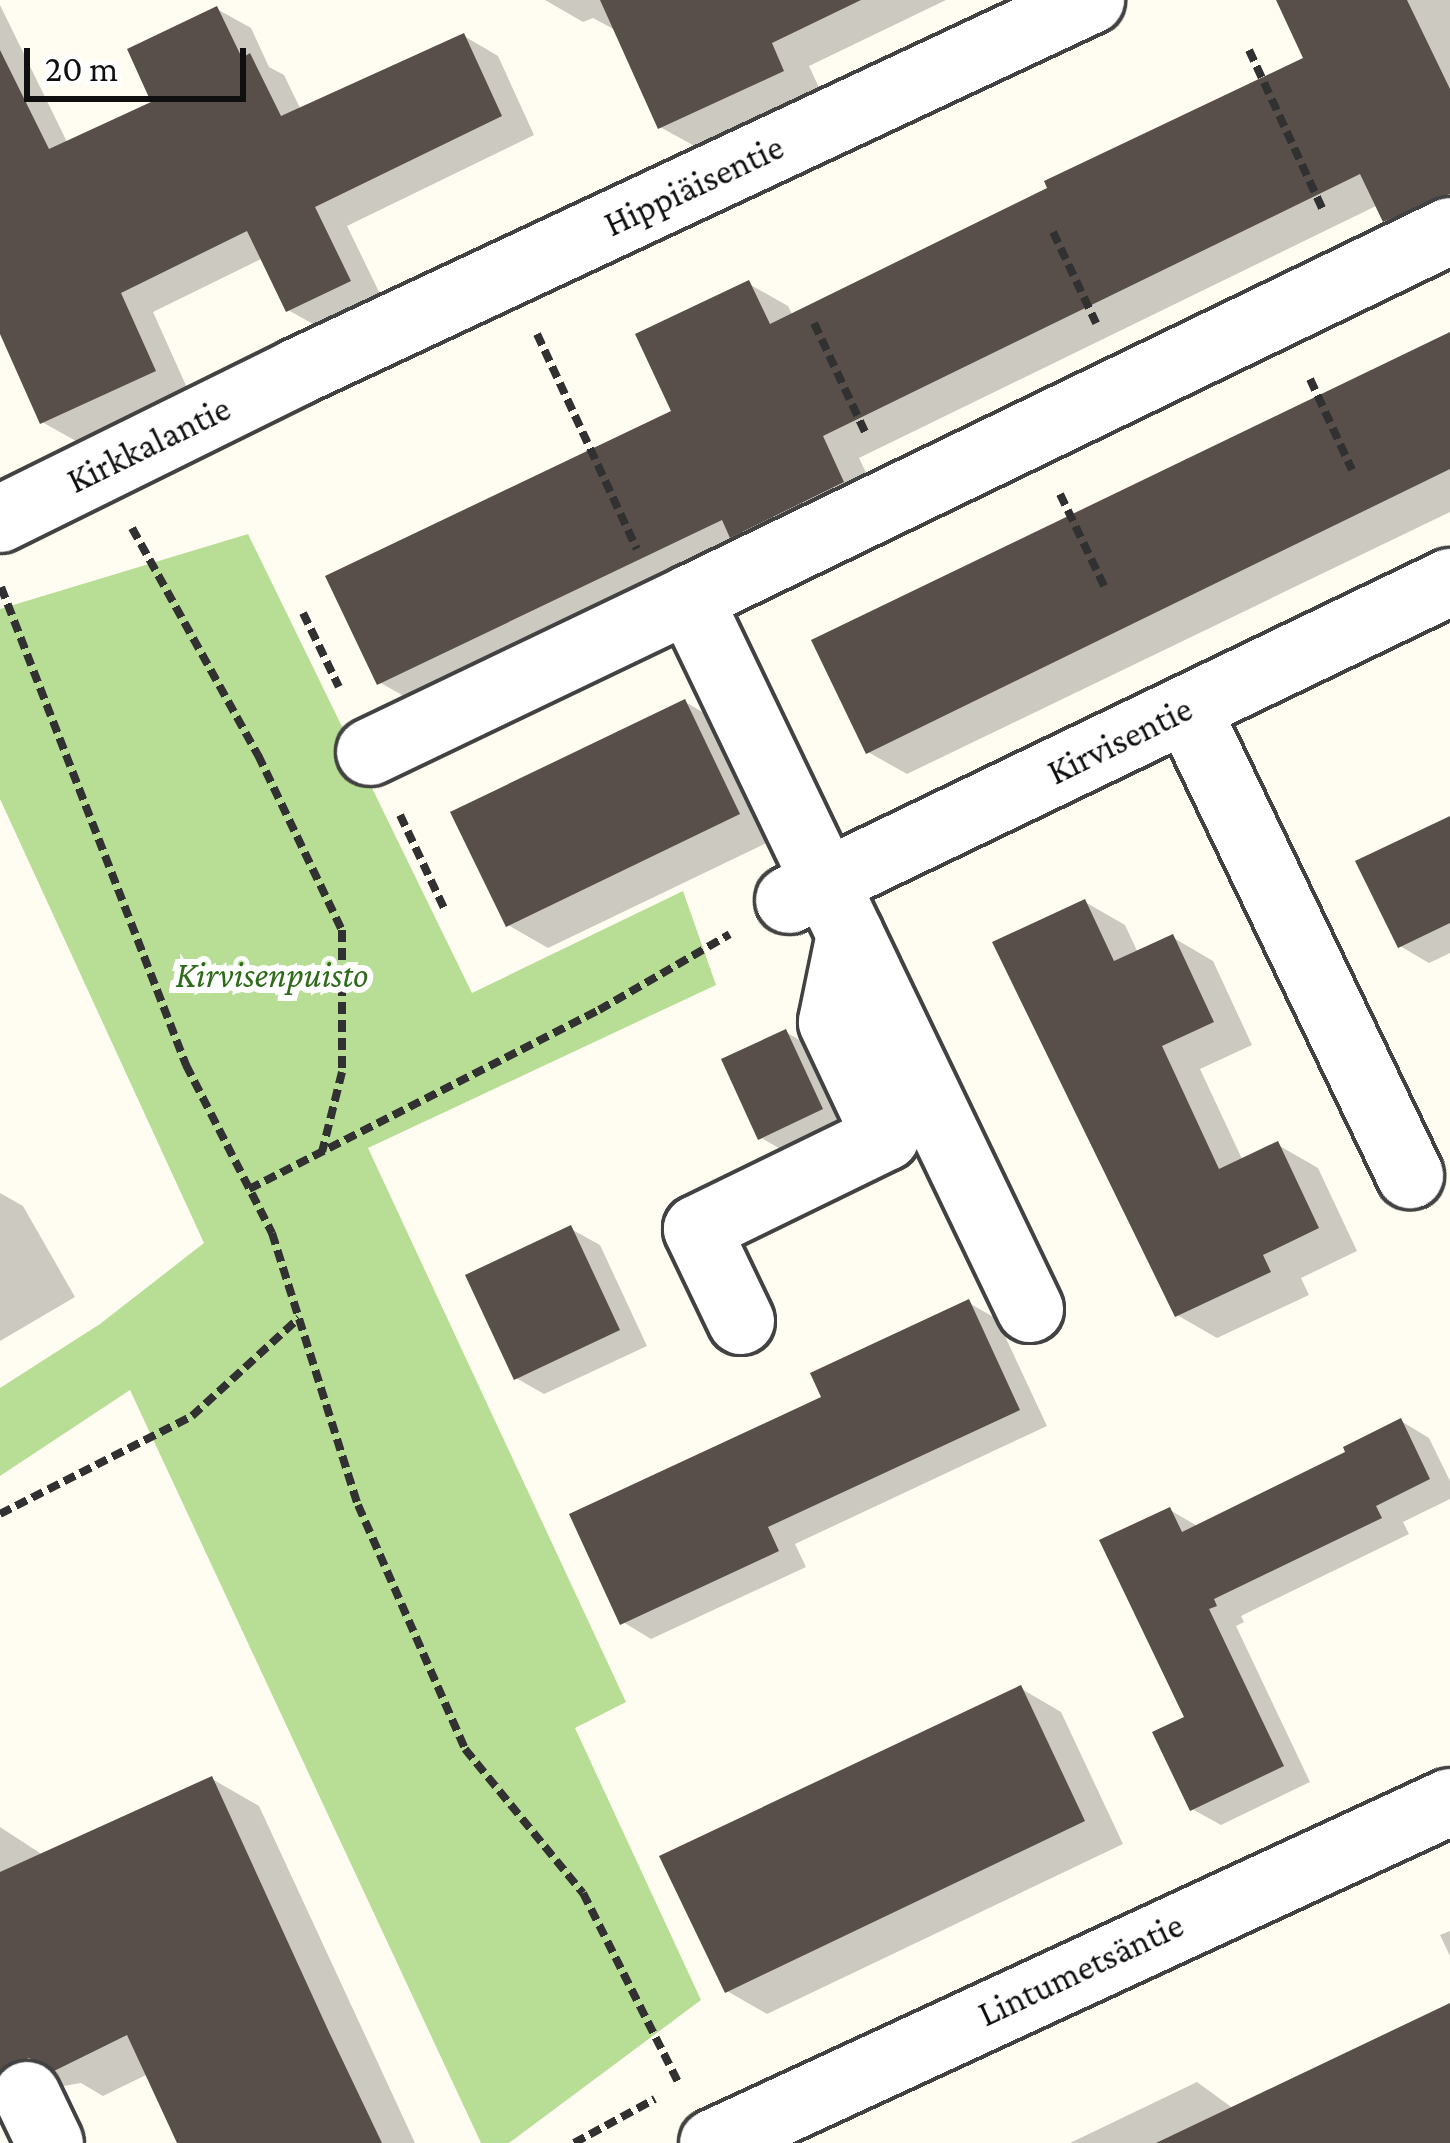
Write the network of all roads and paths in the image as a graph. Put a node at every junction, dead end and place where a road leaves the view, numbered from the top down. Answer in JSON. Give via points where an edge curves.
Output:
{"nodes":[{"id":1,"x":1091,"y":0,"type":"edge"},
{"id":2,"x":1249,"y":50,"type":"dead end"},
{"id":3,"x":1450,"y":231,"type":"edge"},
{"id":4,"x":1053,"y":232,"type":"dead end"},
{"id":5,"x":509,"y":273,"type":"junction"},
{"id":6,"x":1354,"y":278,"type":"junction"},
{"id":7,"x":1279,"y":314,"type":"junction"},
{"id":8,"x":814,"y":323,"type":"dead end"},
{"id":9,"x":297,"y":372,"type":"joint"},
{"id":10,"x":1126,"y":387,"type":"junction"},
{"id":11,"x":1031,"y":434,"type":"junction"},
{"id":12,"x":99,"y":470,"type":"junction"},
{"id":13,"x":1352,"y":470,"type":"dead end"},
{"id":14,"x":897,"y":498,"type":"junction"},
{"id":15,"x":0,"y":519,"type":"edge"},
{"id":16,"x":1450,"y":582,"type":"edge"},
{"id":17,"x":0,"y":585,"type":"edge"},
{"id":18,"x":1106,"y":590,"type":"dead end"},
{"id":19,"x":677,"y":604,"type":"junction"},
{"id":20,"x":303,"y":613,"type":"dead end"},
{"id":21,"x":1187,"y":709,"type":"junction"},
{"id":22,"x":370,"y":752,"type":"junction"},
{"id":23,"x":821,"y":905,"type":"junction"},
{"id":24,"x":444,"y":908,"type":"dead end"},
{"id":25,"x":322,"y":1152,"type":"junction"},
{"id":26,"x":1410,"y":1175,"type":"dead end"},
{"id":27,"x":249,"y":1190,"type":"junction"},
{"id":28,"x":1030,"y":1309,"type":"dead end"},
{"id":29,"x":299,"y":1318,"type":"junction"},
{"id":30,"x":741,"y":1321,"type":"dead end"},
{"id":31,"x":0,"y":1514,"type":"edge"},
{"id":32,"x":1450,"y":1802,"type":"edge"},
{"id":33,"x":680,"y":2086,"type":"dead end"},
{"id":34,"x":713,"y":2143,"type":"edge"}],
"edges":[{"from":1,"to":5,"type":"street","name":"Hippiäisentie"},
{"from":2,"to":6,"type":"path"},
{"from":3,"to":6,"type":"street"},
{"from":4,"to":10,"type":"path"},
{"from":5,"to":9,"type":"street","name":"Hippiäisentie"},
{"from":5,"to":19,"type":"path"},
{"from":6,"to":7,"type":"street"},
{"from":7,"to":10,"type":"street"},
{"from":7,"to":13,"type":"path"},
{"from":8,"to":14,"type":"path"},
{"from":9,"to":12,"type":"street","name":"Kirkkalantie"},
{"from":10,"to":11,"type":"street"},
{"from":11,"to":14,"type":"street"},
{"from":11,"to":18,"type":"path"},
{"from":12,"to":15,"type":"street","name":"Kirkkalantie"},
{"from":12,"to":25,"type":"path","via":[[222,687],[342,930],[342,1072]]},
{"from":14,"to":19,"type":"street"},
{"from":16,"to":21,"type":"street","name":"Kirvisentie"},
{"from":17,"to":27,"type":"path","via":[[186,1066]]},
{"from":19,"to":22,"type":"street"},
{"from":19,"to":23,"type":"street"},
{"from":20,"to":22,"type":"path"},
{"from":21,"to":23,"type":"street","name":"Kirvisentie"},
{"from":21,"to":26,"type":"street"},
{"from":22,"to":24,"type":"path"},
{"from":23,"to":25,"type":"path"},
{"from":23,"to":28,"type":"street"},
{"from":23,"to":30,"type":"street","via":[[832,1022],[886,1137],[697,1229]]},
{"from":25,"to":27,"type":"path"},
{"from":27,"to":29,"type":"path"},
{"from":29,"to":31,"type":"path","via":[[192,1416]]},
{"from":29,"to":33,"type":"path","via":[[358,1505],[465,1749],[584,1893]]},
{"from":32,"to":34,"type":"street","name":"Lintumetsäntie"}]}
